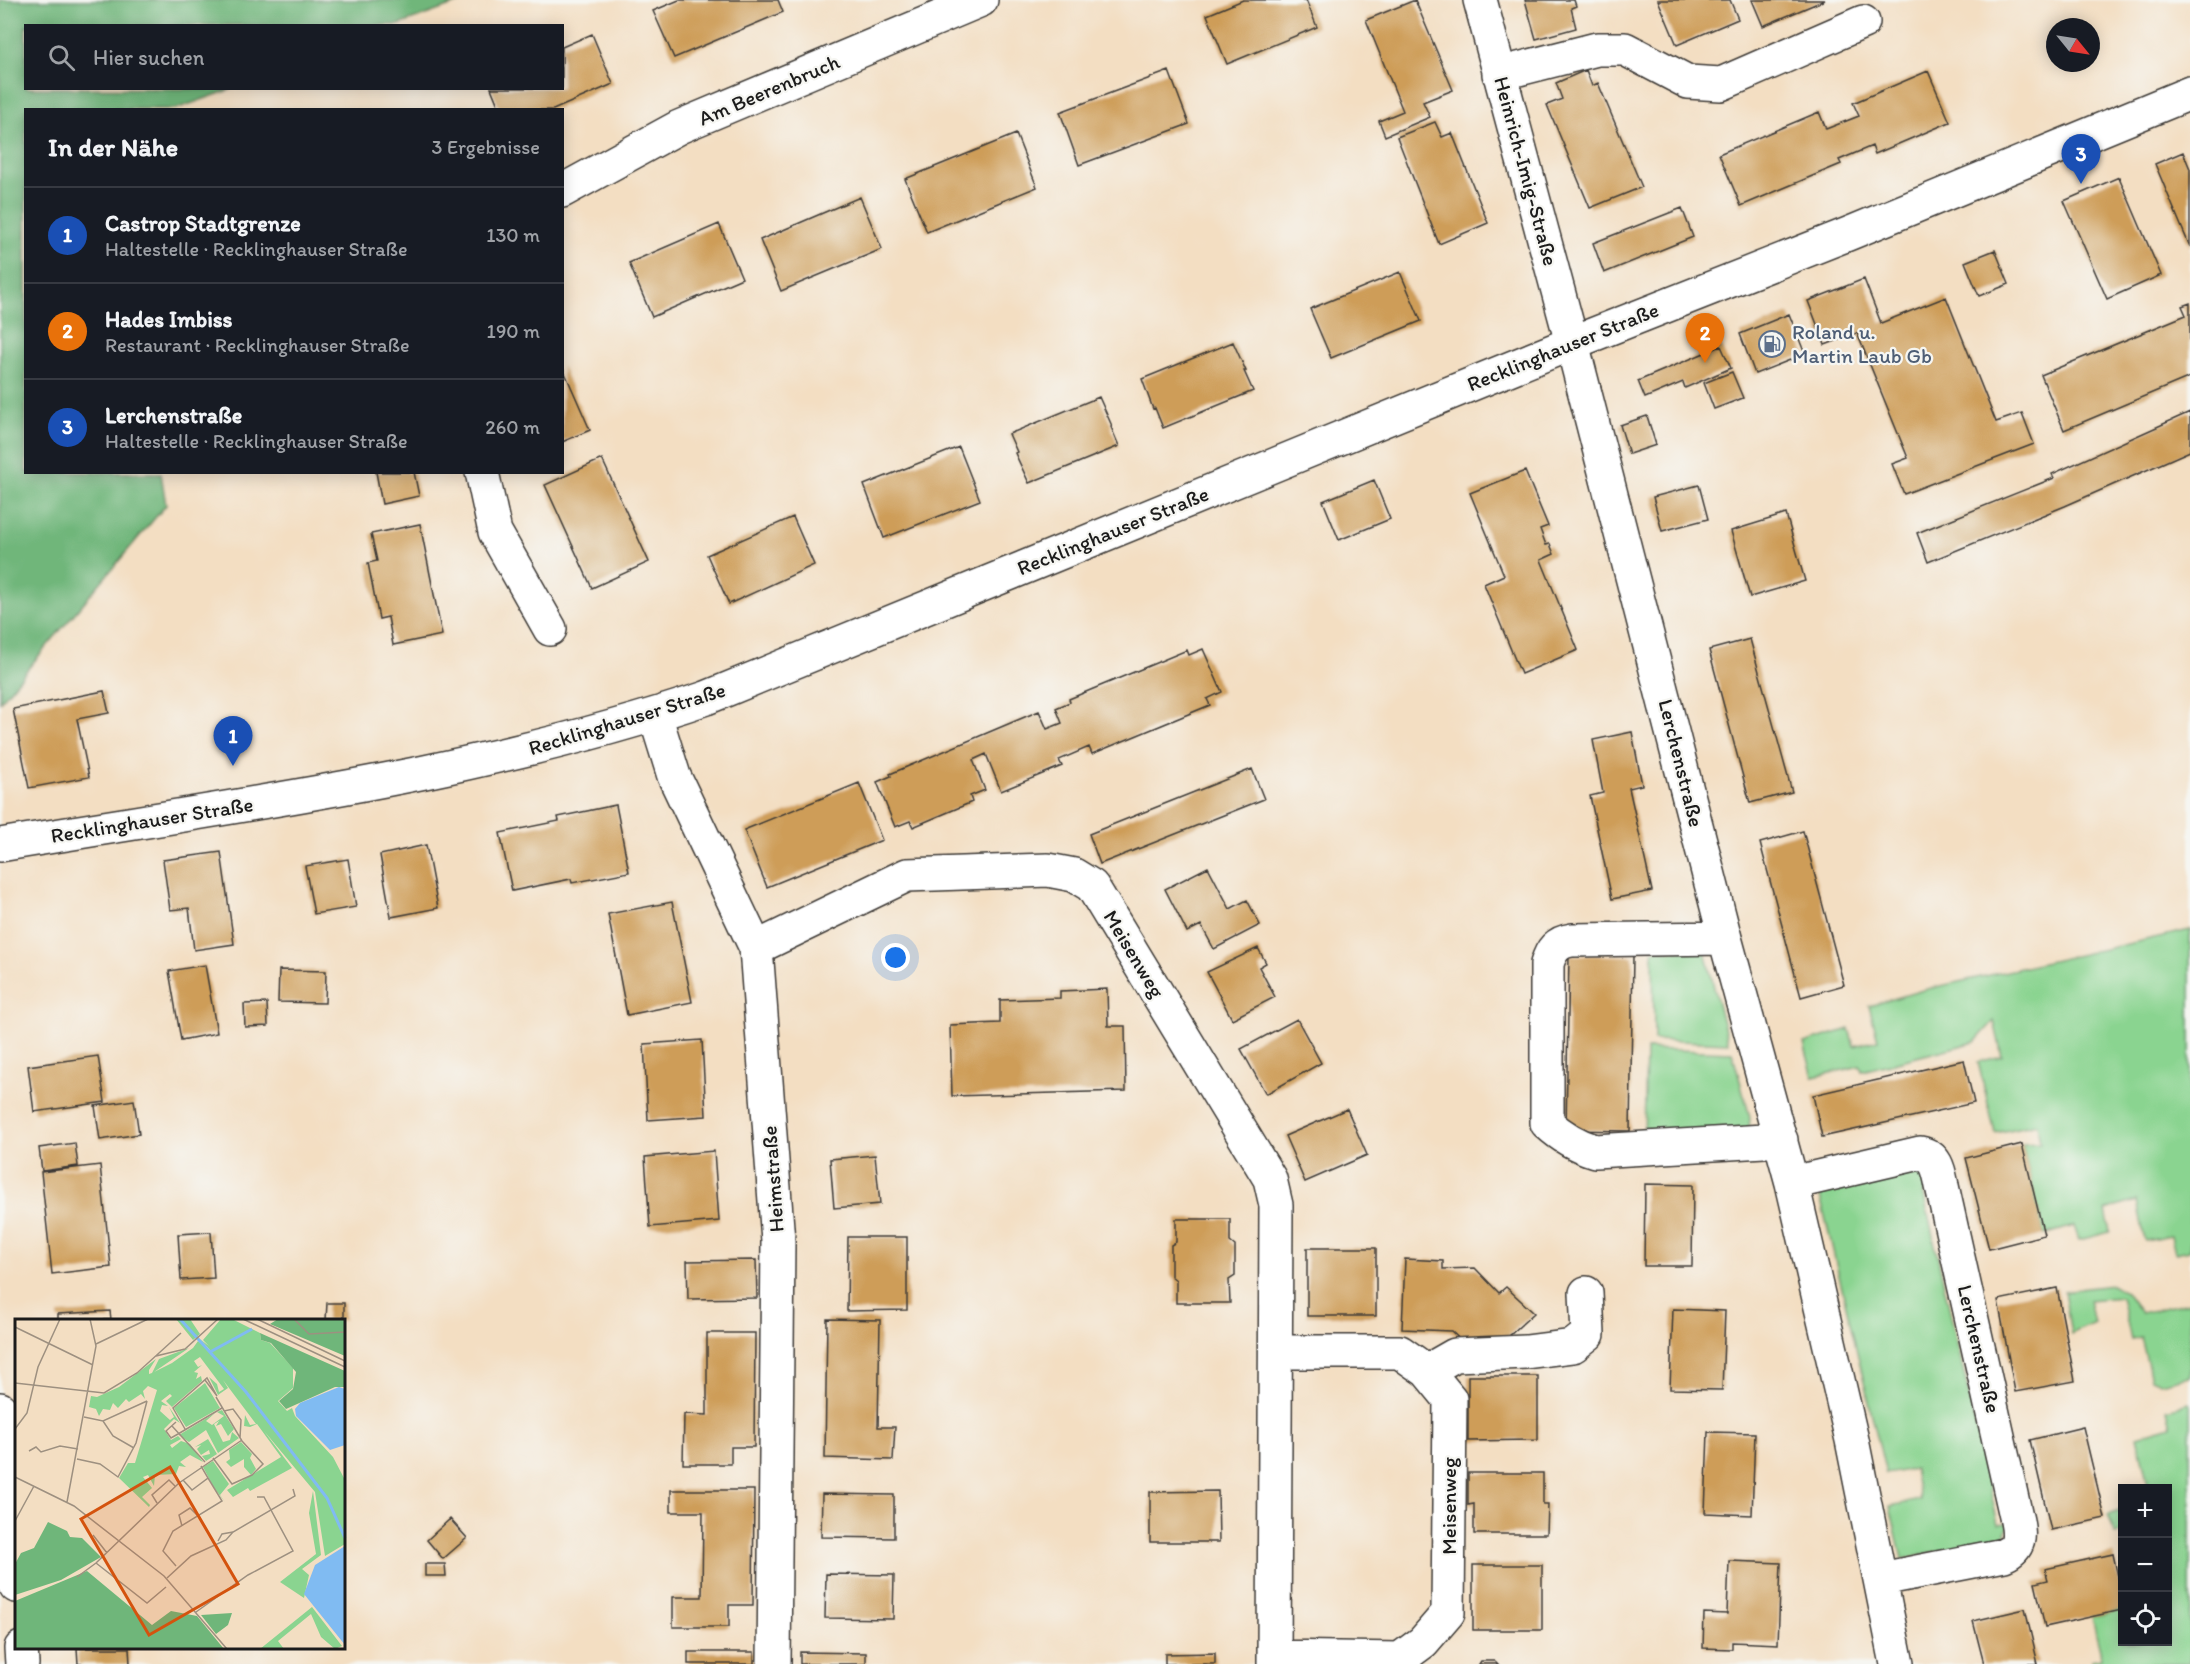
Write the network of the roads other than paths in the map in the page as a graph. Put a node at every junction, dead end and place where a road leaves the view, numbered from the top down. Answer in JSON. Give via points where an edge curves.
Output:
{"nodes":[{"id":1,"x":981,"y":0,"type":"edge"},
{"id":2,"x":1479,"y":0,"type":"edge"},
{"id":3,"x":1863,"y":22,"type":"dead end"},
{"id":4,"x":1499,"y":74,"type":"junction"},
{"id":5,"x":2190,"y":93,"type":"edge"},
{"id":6,"x":564,"y":190,"type":"edge"},
{"id":7,"x":1572,"y":343,"type":"junction"},
{"id":8,"x":482,"y":474,"type":"edge"},
{"id":9,"x":549,"y":630,"type":"dead end"},
{"id":10,"x":655,"y":715,"type":"junction"},
{"id":11,"x":0,"y":845,"type":"edge"},
{"id":12,"x":1725,"y":938,"type":"junction"},
{"id":13,"x":756,"y":948,"type":"junction"},
{"id":14,"x":1781,"y":1140,"type":"junction"},
{"id":15,"x":1792,"y":1183,"type":"junction"},
{"id":16,"x":1586,"y":1293,"type":"dead end"},
{"id":17,"x":1276,"y":1352,"type":"junction"},
{"id":18,"x":1427,"y":1371,"type":"junction"},
{"id":19,"x":0,"y":1409,"type":"edge"},
{"id":20,"x":15,"y":1571,"type":"edge"},
{"id":21,"x":1881,"y":1579,"type":"junction"},
{"id":22,"x":21,"y":1649,"type":"edge"},
{"id":23,"x":1274,"y":1661,"type":"edge"},
{"id":24,"x":22,"y":1664,"type":"edge"},
{"id":25,"x":774,"y":1664,"type":"edge"},
{"id":26,"x":1897,"y":1664,"type":"edge"}],
"edges":[{"from":1,"to":6,"type":"street","name":"Am Beerenbruch","via":[[679,127]]},
{"from":2,"to":4,"type":"street","name":"Heinrich-Imig-Straße"},
{"from":3,"to":4,"type":"street","via":[[1721,84],[1688,82],[1624,49],[1597,49]]},
{"from":4,"to":7,"type":"street","name":"Heinrich-Imig-Straße"},
{"from":5,"to":7,"type":"street","name":"Recklinghauser Straße"},
{"from":7,"to":10,"type":"street","name":"Recklinghauser Straße","via":[[706,698]]},
{"from":7,"to":12,"type":"street","name":"Lerchenstraße"},
{"from":8,"to":9,"type":"street","via":[[495,532]]},
{"from":10,"to":11,"type":"street","name":"Recklinghauser Straße","via":[[506,756],[231,808]]},
{"from":10,"to":13,"type":"street","name":"Heimstraße","via":[[674,776]]},
{"from":12,"to":14,"type":"street","name":"Lerchenstraße"},
{"from":12,"to":14,"type":"street","via":[[1572,940],[1553,948],[1547,964],[1547,1123],[1595,1151]]},
{"from":13,"to":17,"type":"street","name":"Meisenweg","via":[[907,875],[1048,870],[1074,875],[1092,886],[1270,1179],[1276,1205]]},
{"from":13,"to":25,"type":"street","name":"Heimstraße","via":[[778,1241]]},
{"from":14,"to":15,"type":"street","name":"Lerchenstraße"},
{"from":15,"to":21,"type":"street","name":"Lerchenstraße"},
{"from":15,"to":21,"type":"street","name":"Lerchenstraße","via":[[1920,1152],[1935,1161],[1942,1186],[2020,1539],[2004,1555]]},
{"from":16,"to":18,"type":"street","via":[[1588,1334],[1573,1346],[1455,1354]]},
{"from":17,"to":18,"type":"street","name":"Meisenweg","via":[[1400,1352]]},
{"from":17,"to":23,"type":"street","name":"Meisenweg"},
{"from":18,"to":23,"type":"street","name":"Meisenweg","via":[[1450,1399],[1448,1613],[1423,1642],[1400,1659]]},
{"from":19,"to":20,"type":"street"},
{"from":21,"to":26,"type":"street","name":"Lerchenstraße"},
{"from":22,"to":24,"type":"street"}]}
